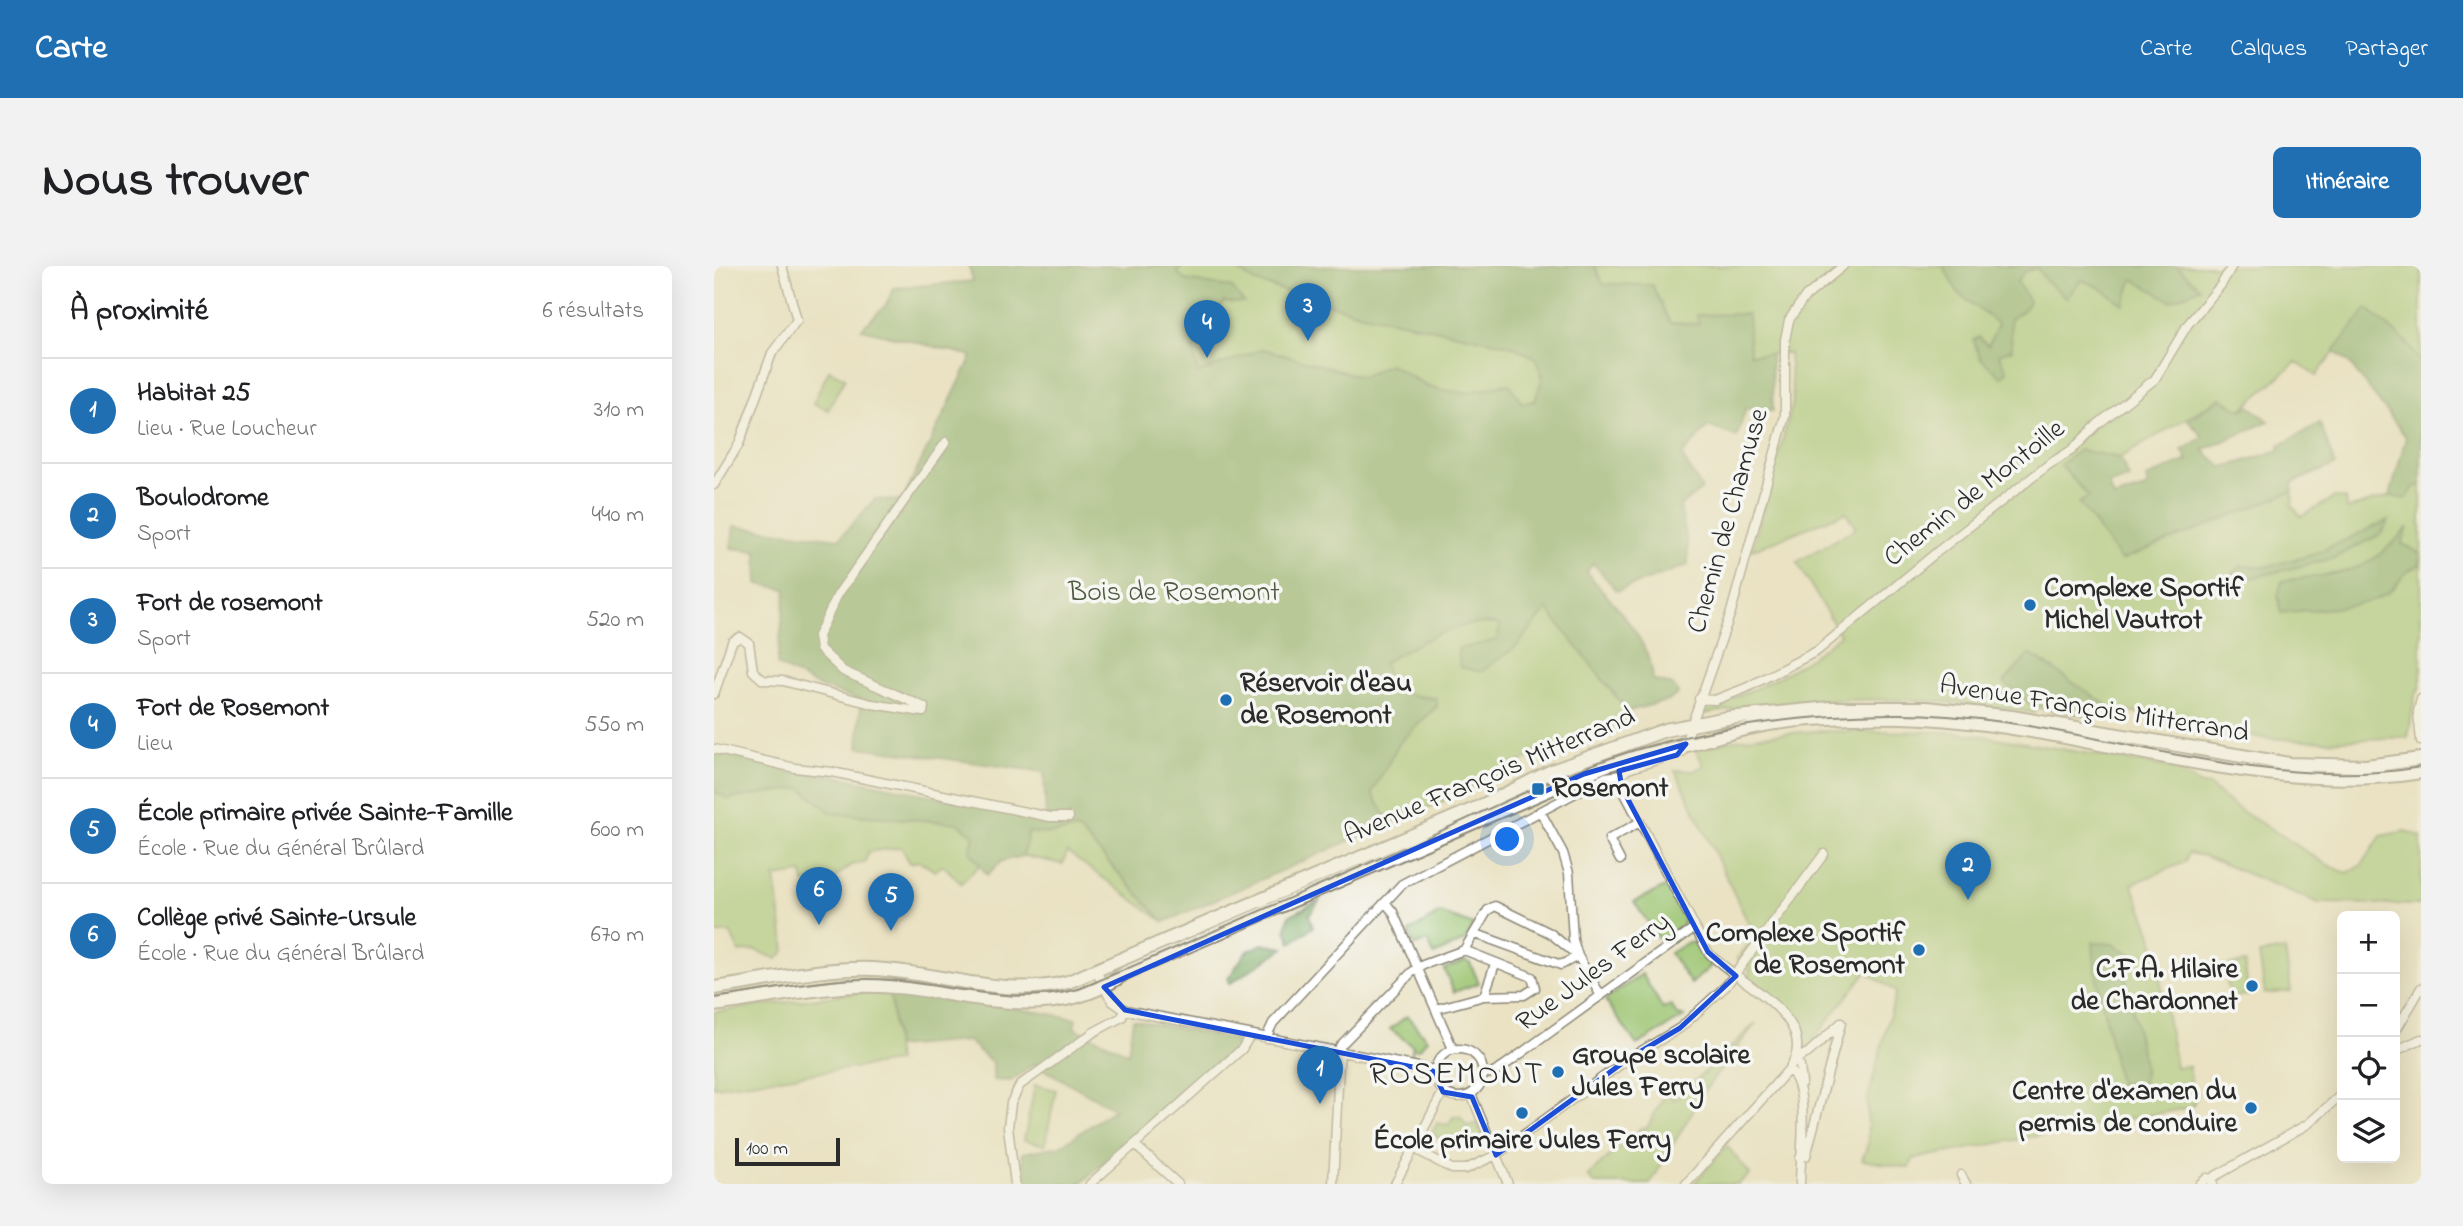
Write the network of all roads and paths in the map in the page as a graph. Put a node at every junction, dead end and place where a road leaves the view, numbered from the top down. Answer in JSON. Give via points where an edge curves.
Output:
{"nodes":[{"id":1,"x":782,"y":266,"type":"edge"},
{"id":2,"x":1843,"y":266,"type":"edge"},
{"id":3,"x":2232,"y":266,"type":"edge"},
{"id":4,"x":946,"y":442,"type":"dead end"},
{"id":5,"x":714,"y":485,"type":"edge"},
{"id":6,"x":714,"y":694,"type":"edge"},
{"id":7,"x":1699,"y":699,"type":"junction"},
{"id":8,"x":2421,"y":699,"type":"edge"},
{"id":9,"x":1692,"y":724,"type":"junction"},
{"id":10,"x":2421,"y":741,"type":"edge"},
{"id":11,"x":1686,"y":744,"type":"junction"},
{"id":12,"x":714,"y":749,"type":"edge"},
{"id":13,"x":2421,"y":760,"type":"edge"},
{"id":14,"x":2421,"y":772,"type":"edge"},
{"id":15,"x":1621,"y":775,"type":"junction"},
{"id":16,"x":1540,"y":811,"type":"junction"},
{"id":17,"x":1069,"y":817,"type":"dead end"},
{"id":18,"x":1640,"y":822,"type":"junction"},
{"id":19,"x":1824,"y":854,"type":"dead end"},
{"id":20,"x":1620,"y":860,"type":"dead end"},
{"id":21,"x":1385,"y":902,"type":"junction"},
{"id":22,"x":1694,"y":928,"type":"junction"},
{"id":23,"x":1476,"y":934,"type":"junction"},
{"id":24,"x":1464,"y":950,"type":"junction"},
{"id":25,"x":1578,"y":956,"type":"junction"},
{"id":26,"x":1494,"y":964,"type":"junction"},
{"id":27,"x":1418,"y":967,"type":"junction"},
{"id":28,"x":1096,"y":971,"type":"junction"},
{"id":29,"x":1736,"y":976,"type":"junction"},
{"id":30,"x":995,"y":980,"type":"junction"},
{"id":31,"x":1104,"y":987,"type":"junction"},
{"id":32,"x":714,"y":988,"type":"edge"},
{"id":33,"x":2421,"y":988,"type":"edge"},
{"id":34,"x":1484,"y":996,"type":"junction"},
{"id":35,"x":1601,"y":996,"type":"junction"},
{"id":36,"x":991,"y":1001,"type":"junction"},
{"id":37,"x":714,"y":1005,"type":"edge"},
{"id":38,"x":1436,"y":1009,"type":"junction"},
{"id":39,"x":1125,"y":1010,"type":"junction"},
{"id":40,"x":2400,"y":1024,"type":"edge"},
{"id":41,"x":1250,"y":1035,"type":"junction"},
{"id":42,"x":1266,"y":1038,"type":"junction"},
{"id":43,"x":2421,"y":1039,"type":"edge"},
{"id":44,"x":1453,"y":1049,"type":"junction"},
{"id":45,"x":2400,"y":1049,"type":"edge"},
{"id":46,"x":1339,"y":1052,"type":"junction"},
{"id":47,"x":1795,"y":1059,"type":"junction"},
{"id":48,"x":1789,"y":1069,"type":"junction"},
{"id":49,"x":1434,"y":1070,"type":"junction"},
{"id":50,"x":1483,"y":1073,"type":"junction"},
{"id":51,"x":1443,"y":1092,"type":"junction"},
{"id":52,"x":1471,"y":1094,"type":"junction"},
{"id":53,"x":1802,"y":1095,"type":"junction"},
{"id":54,"x":2337,"y":1098,"type":"edge"},
{"id":55,"x":1386,"y":1133,"type":"dead end"},
{"id":56,"x":1135,"y":1144,"type":"junction"},
{"id":57,"x":1413,"y":1149,"type":"junction"},
{"id":58,"x":1496,"y":1155,"type":"junction"},
{"id":59,"x":1800,"y":1158,"type":"junction"},
{"id":60,"x":1961,"y":1175,"type":"dead end"},
{"id":61,"x":2206,"y":1183,"type":"edge"},
{"id":62,"x":1015,"y":1184,"type":"edge"},
{"id":63,"x":1090,"y":1184,"type":"edge"},
{"id":64,"x":1178,"y":1184,"type":"edge"},
{"id":65,"x":1333,"y":1184,"type":"edge"},
{"id":66,"x":1395,"y":1184,"type":"edge"},
{"id":67,"x":1508,"y":1184,"type":"edge"},
{"id":68,"x":1686,"y":1184,"type":"edge"},
{"id":69,"x":1800,"y":1184,"type":"edge"},
{"id":70,"x":1966,"y":1184,"type":"edge"}],
"edges":[{"from":1,"to":5,"type":"street","via":[[797,320],[772,353],[739,444]]},
{"from":2,"to":7,"type":"street","name":"Chemin de Chamuse","via":[[1804,298],[1789,320],[1785,416],[1738,587]]},
{"from":3,"to":7,"type":"street","name":"Chemin de Montoille","via":[[2188,324],[2155,379],[2072,450],[1926,560],[1817,651],[1746,688],[1715,700]]},
{"from":4,"to":6,"type":"street","via":[[838,594],[818,636],[820,649],[843,671],[924,707],[923,712],[763,680],[753,671],[749,643],[740,637],[732,642]]},
{"from":7,"to":9,"type":"street","name":"Chemin de Chamuse"},
{"from":8,"to":10,"type":"street"},
{"from":9,"to":11,"type":"street","name":"Chemin de Chamuse"},
{"from":9,"to":13,"type":"main road","name":"Avenue François Mitterrand","via":[[1830,708],[1926,708],[2012,716],[2289,764],[2366,766]]},
{"from":9,"to":28,"type":"main road","name":"Avenue François Mitterrand","via":[[1552,771],[1479,807]]},
{"from":11,"to":14,"type":"main road","name":"Avenue François Mitterrand","via":[[1779,724],[1928,718],[2300,776]]},
{"from":11,"to":15,"type":"street","via":[[1677,755]]},
{"from":11,"to":31,"type":"main road","name":"Avenue François Mitterrand","via":[[1594,770],[1125,973]]},
{"from":12,"to":17,"type":"street","via":[[1050,817]]},
{"from":15,"to":16,"type":"street","via":[[1606,777]]},
{"from":15,"to":18,"type":"street","via":[[1622,788]]},
{"from":16,"to":21,"type":"street","via":[[1402,884]]},
{"from":16,"to":25,"type":"street","via":[[1566,863]]},
{"from":18,"to":20,"type":"street","via":[[1609,839]]},
{"from":18,"to":22,"type":"street"},
{"from":19,"to":29,"type":"street"},
{"from":21,"to":27,"type":"street"},
{"from":21,"to":42,"type":"street","via":[[1273,1023]]},
{"from":22,"to":29,"type":"street","via":[[1708,952]]},
{"from":22,"to":35,"type":"street","name":"Rue Jules Ferry"},
{"from":23,"to":24,"type":"street"},
{"from":23,"to":25,"type":"street","via":[[1561,965]]},
{"from":23,"to":25,"type":"street","via":[[1488,910],[1502,908],[1550,933]]},
{"from":24,"to":26,"type":"street"},
{"from":24,"to":27,"type":"street"},
{"from":25,"to":35,"type":"street"},
{"from":26,"to":34,"type":"street"},
{"from":26,"to":34,"type":"street","via":[[1532,977],[1535,988],[1524,995]]},
{"from":27,"to":38,"type":"street"},
{"from":27,"to":46,"type":"street","via":[[1343,1040]]},
{"from":28,"to":30,"type":"main road","name":"Avenue François Mitterrand","via":[[1055,985]]},
{"from":28,"to":31,"type":"street"},
{"from":29,"to":47,"type":"street","via":[[1779,1007],[1795,1038]]},
{"from":29,"to":58,"type":"street","via":[[1680,1028],[1628,1059]]},
{"from":30,"to":32,"type":"main road","name":"Avenue François Mitterrand","via":[[871,969]]},
{"from":30,"to":36,"type":"street"},
{"from":31,"to":36,"type":"main road","name":"Avenue François Mitterrand","via":[[1044,1004]]},
{"from":31,"to":39,"type":"street"},
{"from":33,"to":40,"type":"street"},
{"from":34,"to":38,"type":"street"},
{"from":35,"to":50,"type":"street","name":"Rue Jules Ferry","via":[[1494,1073]]},
{"from":36,"to":37,"type":"main road","name":"Avenue François Mitterrand","via":[[891,986],[856,986]]},
{"from":38,"to":44,"type":"street"},
{"from":39,"to":41,"type":"street"},
{"from":39,"to":62,"type":"street","via":[[1122,1017],[1020,1085],[1008,1127]]},
{"from":41,"to":42,"type":"street"},
{"from":41,"to":56,"type":"street","via":[[1242,1049]]},
{"from":42,"to":46,"type":"street"},
{"from":43,"to":45,"type":"street"},
{"from":44,"to":49,"type":"street","via":[[1441,1056]]},
{"from":44,"to":50,"type":"street","via":[[1472,1052]]},
{"from":46,"to":49,"type":"street"},
{"from":46,"to":65,"type":"street"},
{"from":47,"to":48,"type":"street"},
{"from":47,"to":53,"type":"street","via":[[1802,1074]]},
{"from":47,"to":59,"type":"street","via":[[1841,1023],[1806,1156]]},
{"from":48,"to":53,"type":"street"},
{"from":48,"to":68,"type":"street"},
{"from":49,"to":51,"type":"street"},
{"from":50,"to":52,"type":"street","via":[[1480,1086]]},
{"from":51,"to":52,"type":"street","via":[[1457,1097]]},
{"from":51,"to":57,"type":"street"},
{"from":52,"to":58,"type":"street"},
{"from":53,"to":59,"type":"street"},
{"from":54,"to":61,"type":"street","via":[[2308,1124]]},
{"from":55,"to":57,"type":"street"},
{"from":56,"to":63,"type":"street"},
{"from":56,"to":64,"type":"street"},
{"from":57,"to":58,"type":"street","via":[[1459,1170]]},
{"from":57,"to":66,"type":"street"},
{"from":58,"to":67,"type":"street"},
{"from":59,"to":69,"type":"street"},
{"from":60,"to":70,"type":"street"}]}
